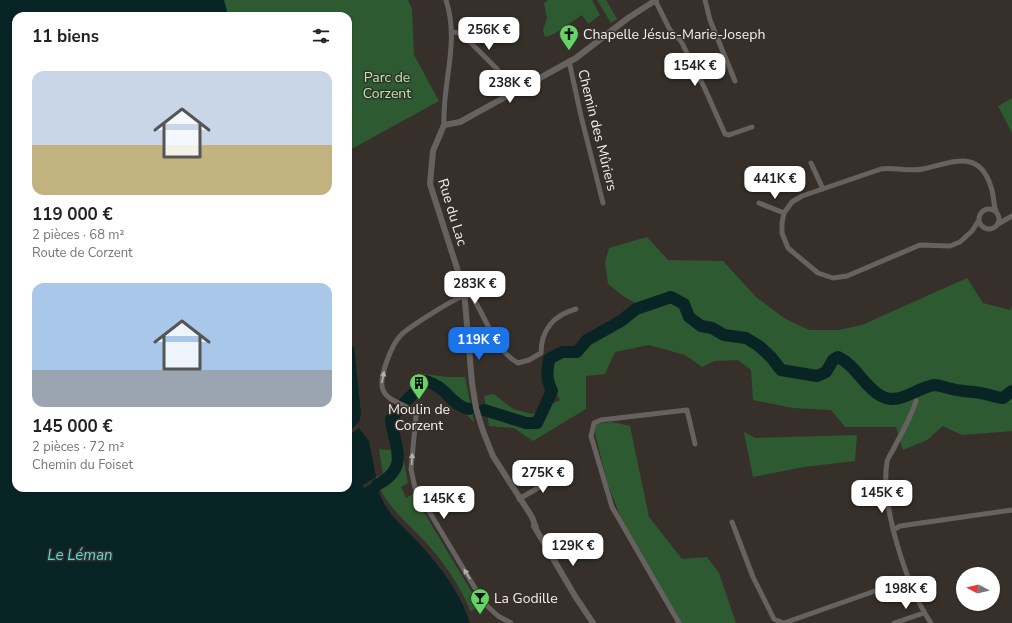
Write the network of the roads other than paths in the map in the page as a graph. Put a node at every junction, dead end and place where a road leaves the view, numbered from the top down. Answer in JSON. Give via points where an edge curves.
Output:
{"nodes":[{"id":1,"x":446,"y":0,"type":"edge"},
{"id":2,"x":655,"y":0,"type":"edge"},
{"id":3,"x":704,"y":0,"type":"edge"},
{"id":4,"x":452,"y":32,"type":"junction"},
{"id":5,"x":569,"y":61,"type":"junction"},
{"id":6,"x":735,"y":81,"type":"dead end"},
{"id":7,"x":513,"y":93,"type":"junction"},
{"id":8,"x":444,"y":126,"type":"junction"},
{"id":9,"x":752,"y":127,"type":"dead end"},
{"id":10,"x":811,"y":163,"type":"dead end"},
{"id":11,"x":823,"y":189,"type":"junction"},
{"id":12,"x":992,"y":196,"type":"junction"},
{"id":13,"x":603,"y":203,"type":"dead end"},
{"id":14,"x":759,"y":203,"type":"dead end"},
{"id":15,"x":986,"y":209,"type":"junction"},
{"id":16,"x":997,"y":212,"type":"junction"},
{"id":17,"x":784,"y":213,"type":"junction"},
{"id":18,"x":1011,"y":216,"type":"edge"},
{"id":19,"x":979,"y":220,"type":"junction"},
{"id":20,"x":998,"y":224,"type":"junction"},
{"id":21,"x":985,"y":228,"type":"junction"},
{"id":22,"x":972,"y":231,"type":"junction"},
{"id":23,"x":465,"y":296,"type":"junction"},
{"id":24,"x":576,"y":309,"type":"dead end"},
{"id":25,"x":916,"y":401,"type":"dead end"},
{"id":26,"x":694,"y":444,"type":"dead end"},
{"id":27,"x":554,"y":475,"type":"dead end"},
{"id":28,"x":520,"y":498,"type":"junction"},
{"id":29,"x":1012,"y":510,"type":"edge"},
{"id":30,"x":732,"y":522,"type":"dead end"},
{"id":31,"x":893,"y":530,"type":"junction"},
{"id":32,"x":909,"y":579,"type":"junction"},
{"id":33,"x":924,"y":613,"type":"junction"},
{"id":34,"x":511,"y":623,"type":"edge"},
{"id":35,"x":593,"y":623,"type":"edge"},
{"id":36,"x":679,"y":623,"type":"edge"},
{"id":37,"x":783,"y":623,"type":"edge"},
{"id":38,"x":894,"y":623,"type":"edge"},
{"id":39,"x":931,"y":623,"type":"edge"}],
"edges":[{"from":1,"to":4,"type":"street"},
{"from":2,"to":5,"type":"street"},
{"from":2,"to":9,"type":"street","via":[[670,30],[681,41],[706,89],[725,134]]},
{"from":3,"to":6,"type":"street"},
{"from":4,"to":7,"type":"street","via":[[461,34],[495,67]]},
{"from":4,"to":8,"type":"street","via":[[451,63],[443,104]]},
{"from":5,"to":7,"type":"street"},
{"from":5,"to":13,"type":"street","name":"Chemin des Mûriers"},
{"from":7,"to":8,"type":"street","via":[[457,124]]},
{"from":8,"to":23,"type":"street","name":"Rue du Lac","via":[[433,151],[430,184]]},
{"from":10,"to":11,"type":"street"},
{"from":11,"to":12,"type":"street","via":[[881,169],[891,167],[911,170],[967,160],[987,175]]},
{"from":11,"to":17,"type":"street","via":[[797,199]]},
{"from":12,"to":15,"type":"street"},
{"from":12,"to":16,"type":"street"},
{"from":14,"to":17,"type":"street"},
{"from":15,"to":16,"type":"street"},
{"from":15,"to":19,"type":"street","via":[[980,213]]},
{"from":16,"to":18,"type":"street"},
{"from":16,"to":20,"type":"street"},
{"from":17,"to":22,"type":"street","via":[[782,233],[788,248],[818,273],[833,278],[847,276],[920,245],[950,246],[960,242]]},
{"from":18,"to":20,"type":"street"},
{"from":19,"to":21,"type":"street"},
{"from":19,"to":22,"type":"street"},
{"from":20,"to":21,"type":"street","via":[[993,228]]},
{"from":21,"to":22,"type":"street"},
{"from":23,"to":24,"type":"street","via":[[472,297],[498,343],[518,363],[541,353],[541,341],[550,324],[564,312]]},
{"from":23,"to":28,"type":"street","name":"Rue du Lac","via":[[473,396],[481,428],[502,474]]},
{"from":34,"to":23,"type":"street","one_way":true,"via":[[494,613],[484,603],[415,488],[412,469],[416,420],[413,412],[389,398],[381,385],[383,373],[396,343],[404,332],[457,298]]},
{"from":25,"to":31,"type":"street","via":[[913,412],[887,461],[886,484]]},
{"from":26,"to":36,"type":"street","via":[[687,410],[601,420],[594,423],[591,431],[612,507]]},
{"from":27,"to":28,"type":"street"},
{"from":28,"to":35,"type":"street","name":"Rue du Lac","via":[[523,510]]},
{"from":29,"to":31,"type":"street","via":[[900,526]]},
{"from":30,"to":37,"type":"street","via":[[753,577],[774,619]]},
{"from":31,"to":32,"type":"street"},
{"from":32,"to":33,"type":"street"},
{"from":32,"to":37,"type":"street"},
{"from":33,"to":38,"type":"street"},
{"from":33,"to":39,"type":"street"}]}
